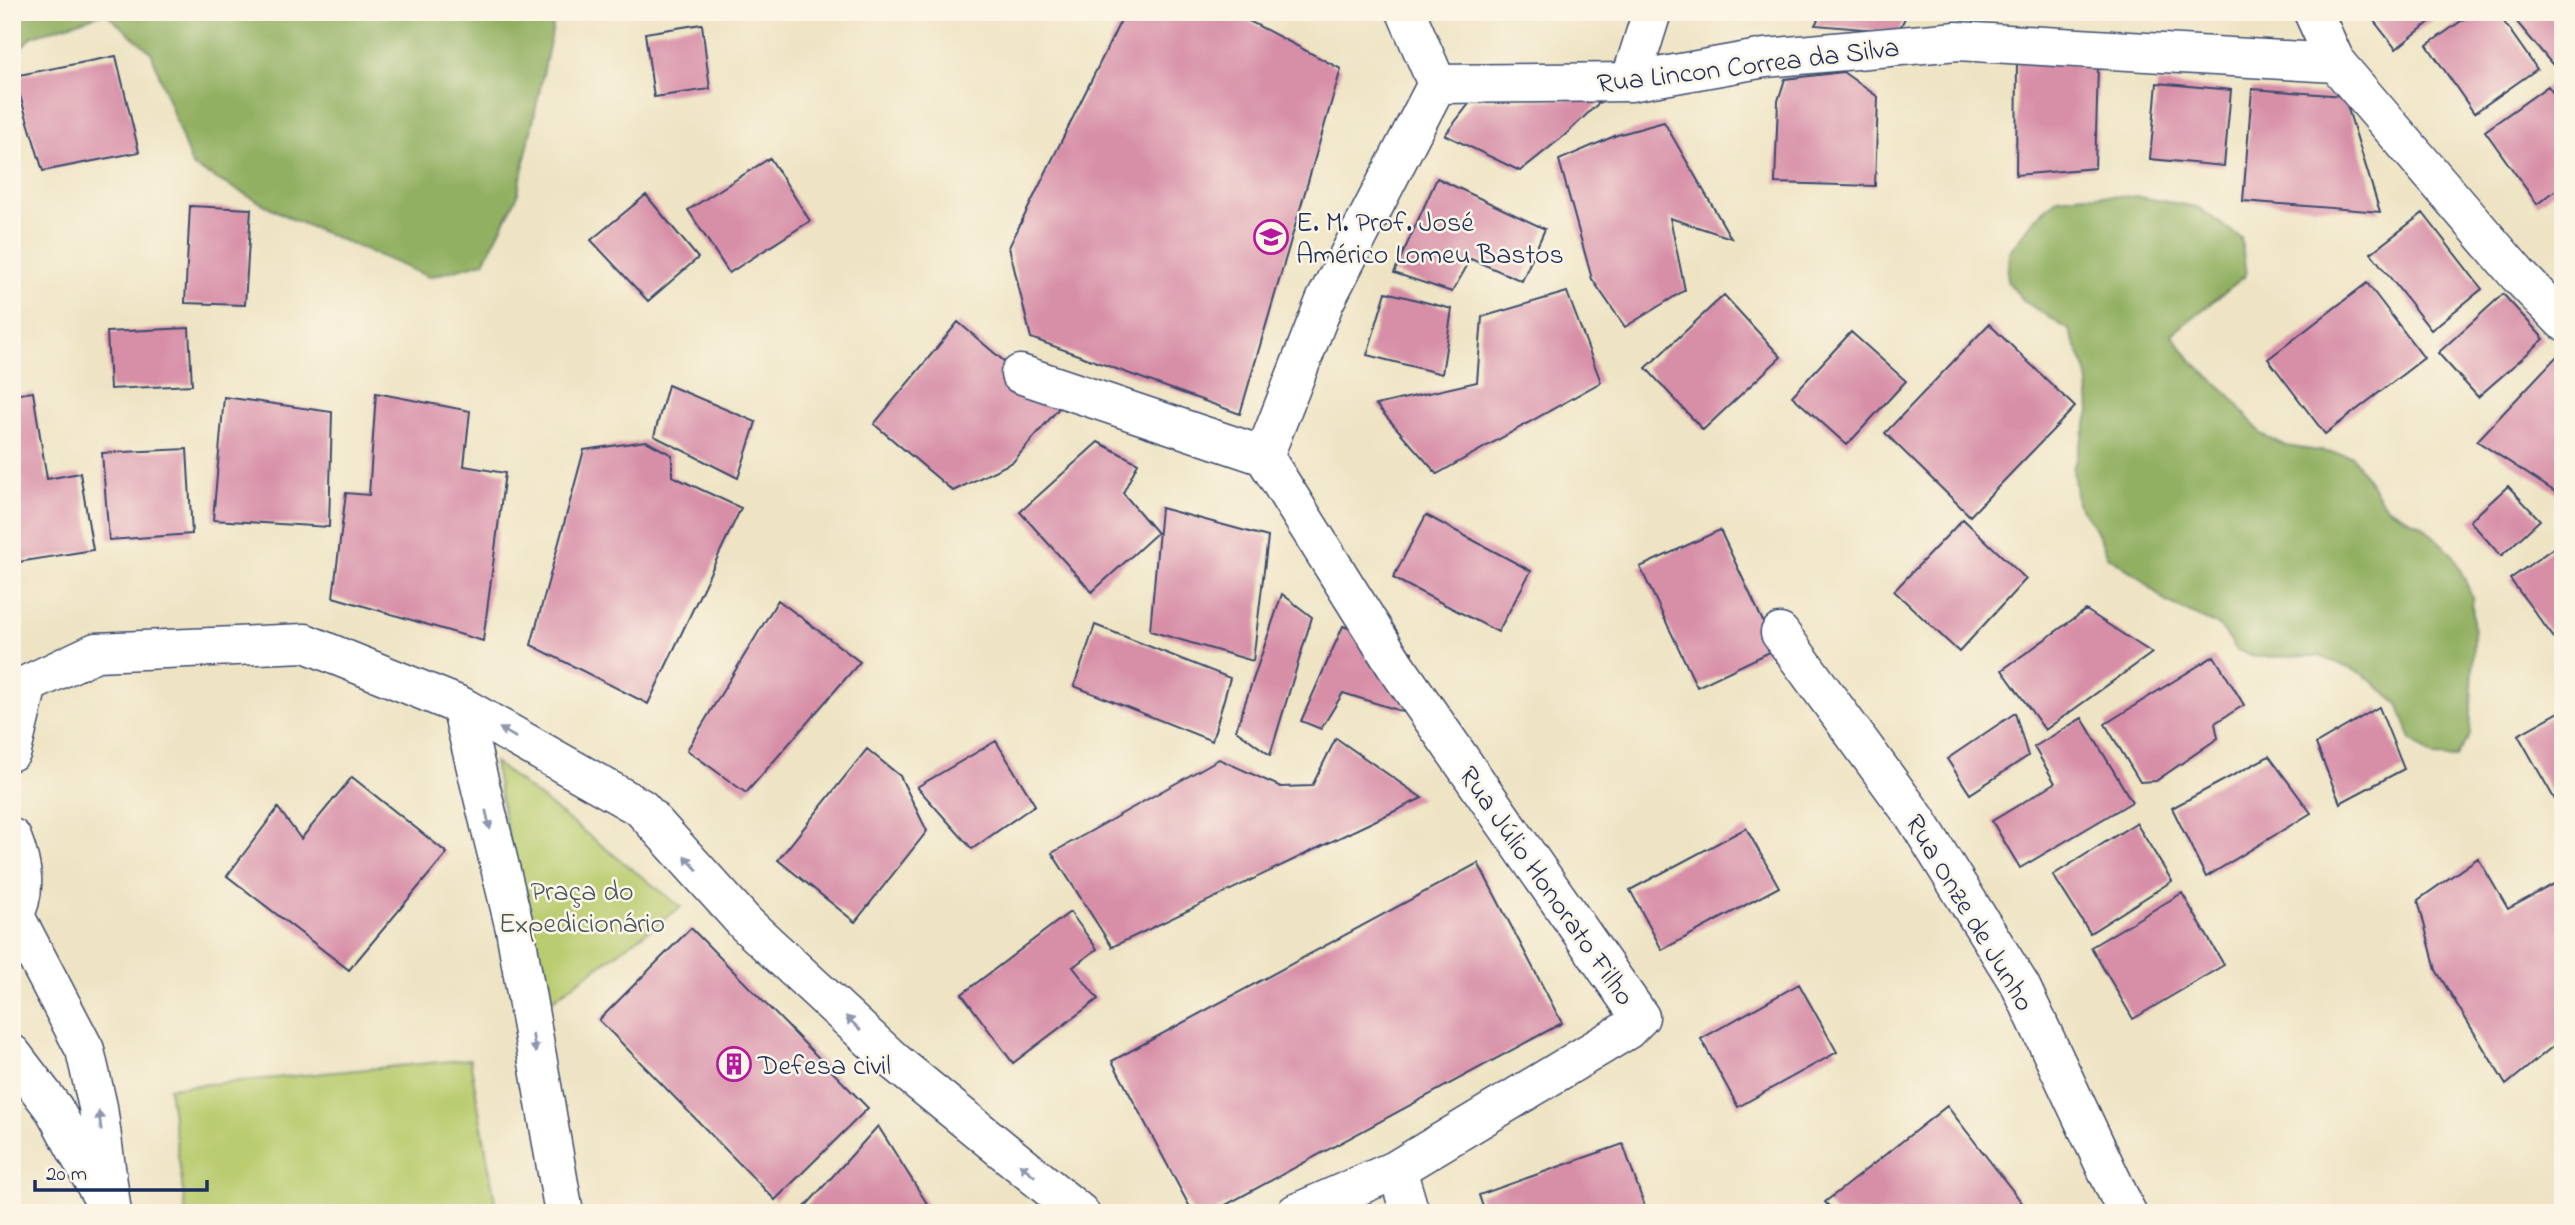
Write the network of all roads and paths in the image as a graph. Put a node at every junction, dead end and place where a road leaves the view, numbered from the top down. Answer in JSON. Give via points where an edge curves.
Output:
{"nodes":[{"id":1,"x":1406,"y":12,"type":"edge"},
{"id":2,"x":1652,"y":12,"type":"edge"},
{"id":3,"x":2313,"y":12,"type":"edge"},
{"id":4,"x":2336,"y":63,"type":"junction"},
{"id":5,"x":1630,"y":82,"type":"junction"},
{"id":6,"x":1437,"y":84,"type":"junction"},
{"id":7,"x":2563,"y":321,"type":"edge"},
{"id":8,"x":1020,"y":374,"type":"dead end"},
{"id":9,"x":1264,"y":456,"type":"junction"},
{"id":10,"x":1780,"y":632,"type":"dead end"},
{"id":11,"x":20,"y":691,"type":"edge"},
{"id":12,"x":461,"y":706,"type":"junction"},
{"id":13,"x":12,"y":751,"type":"edge"},
{"id":14,"x":12,"y":838,"type":"edge"},
{"id":15,"x":14,"y":918,"type":"edge"},
{"id":16,"x":12,"y":1054,"type":"edge"},
{"id":17,"x":1397,"y":1169,"type":"junction"},
{"id":18,"x":111,"y":1213,"type":"edge"},
{"id":19,"x":564,"y":1213,"type":"edge"},
{"id":20,"x":1080,"y":1213,"type":"edge"},
{"id":21,"x":1296,"y":1213,"type":"edge"},
{"id":22,"x":1410,"y":1213,"type":"edge"},
{"id":23,"x":2127,"y":1213,"type":"edge"}],
"edges":[{"from":1,"to":6,"type":"street"},
{"from":2,"to":5,"type":"street"},
{"from":3,"to":4,"type":"street"},
{"from":4,"to":5,"type":"street","name":"Rua Lincon Correa da Silva","via":[[1957,41],[1765,58]]},
{"from":4,"to":7,"type":"street"},
{"from":5,"to":6,"type":"street","name":"Rua Lincon Correa da Silva"},
{"from":6,"to":9,"type":"street","via":[[1325,301]]},
{"from":8,"to":9,"type":"street"},
{"from":9,"to":17,"type":"street","name":"Rua Júlio Honorato Filho","via":[[1395,665],[1640,1017],[1627,1030]]},
{"from":10,"to":23,"type":"street","name":"Rua Onze de Junho","via":[[1917,820],[2021,987]]},
{"from":11,"to":12,"type":"street","via":[[96,652],[305,643]]},
{"from":11,"to":13,"type":"street"},
{"from":12,"to":19,"type":"street","one_way":true,"via":[[515,929]]},
{"from":20,"to":12,"type":"street","one_way":true,"via":[[895,1062],[746,924],[641,808]]},
{"from":14,"to":15,"type":"street","via":[[22,863],[23,890]]},
{"from":18,"to":15,"type":"street","one_way":true,"via":[[98,1107],[85,1050]]},
{"from":16,"to":18,"type":"street","via":[[54,1110]]},
{"from":17,"to":21,"type":"street","name":"Rua Júlio Honorato Filho"},
{"from":17,"to":22,"type":"street"}]}
